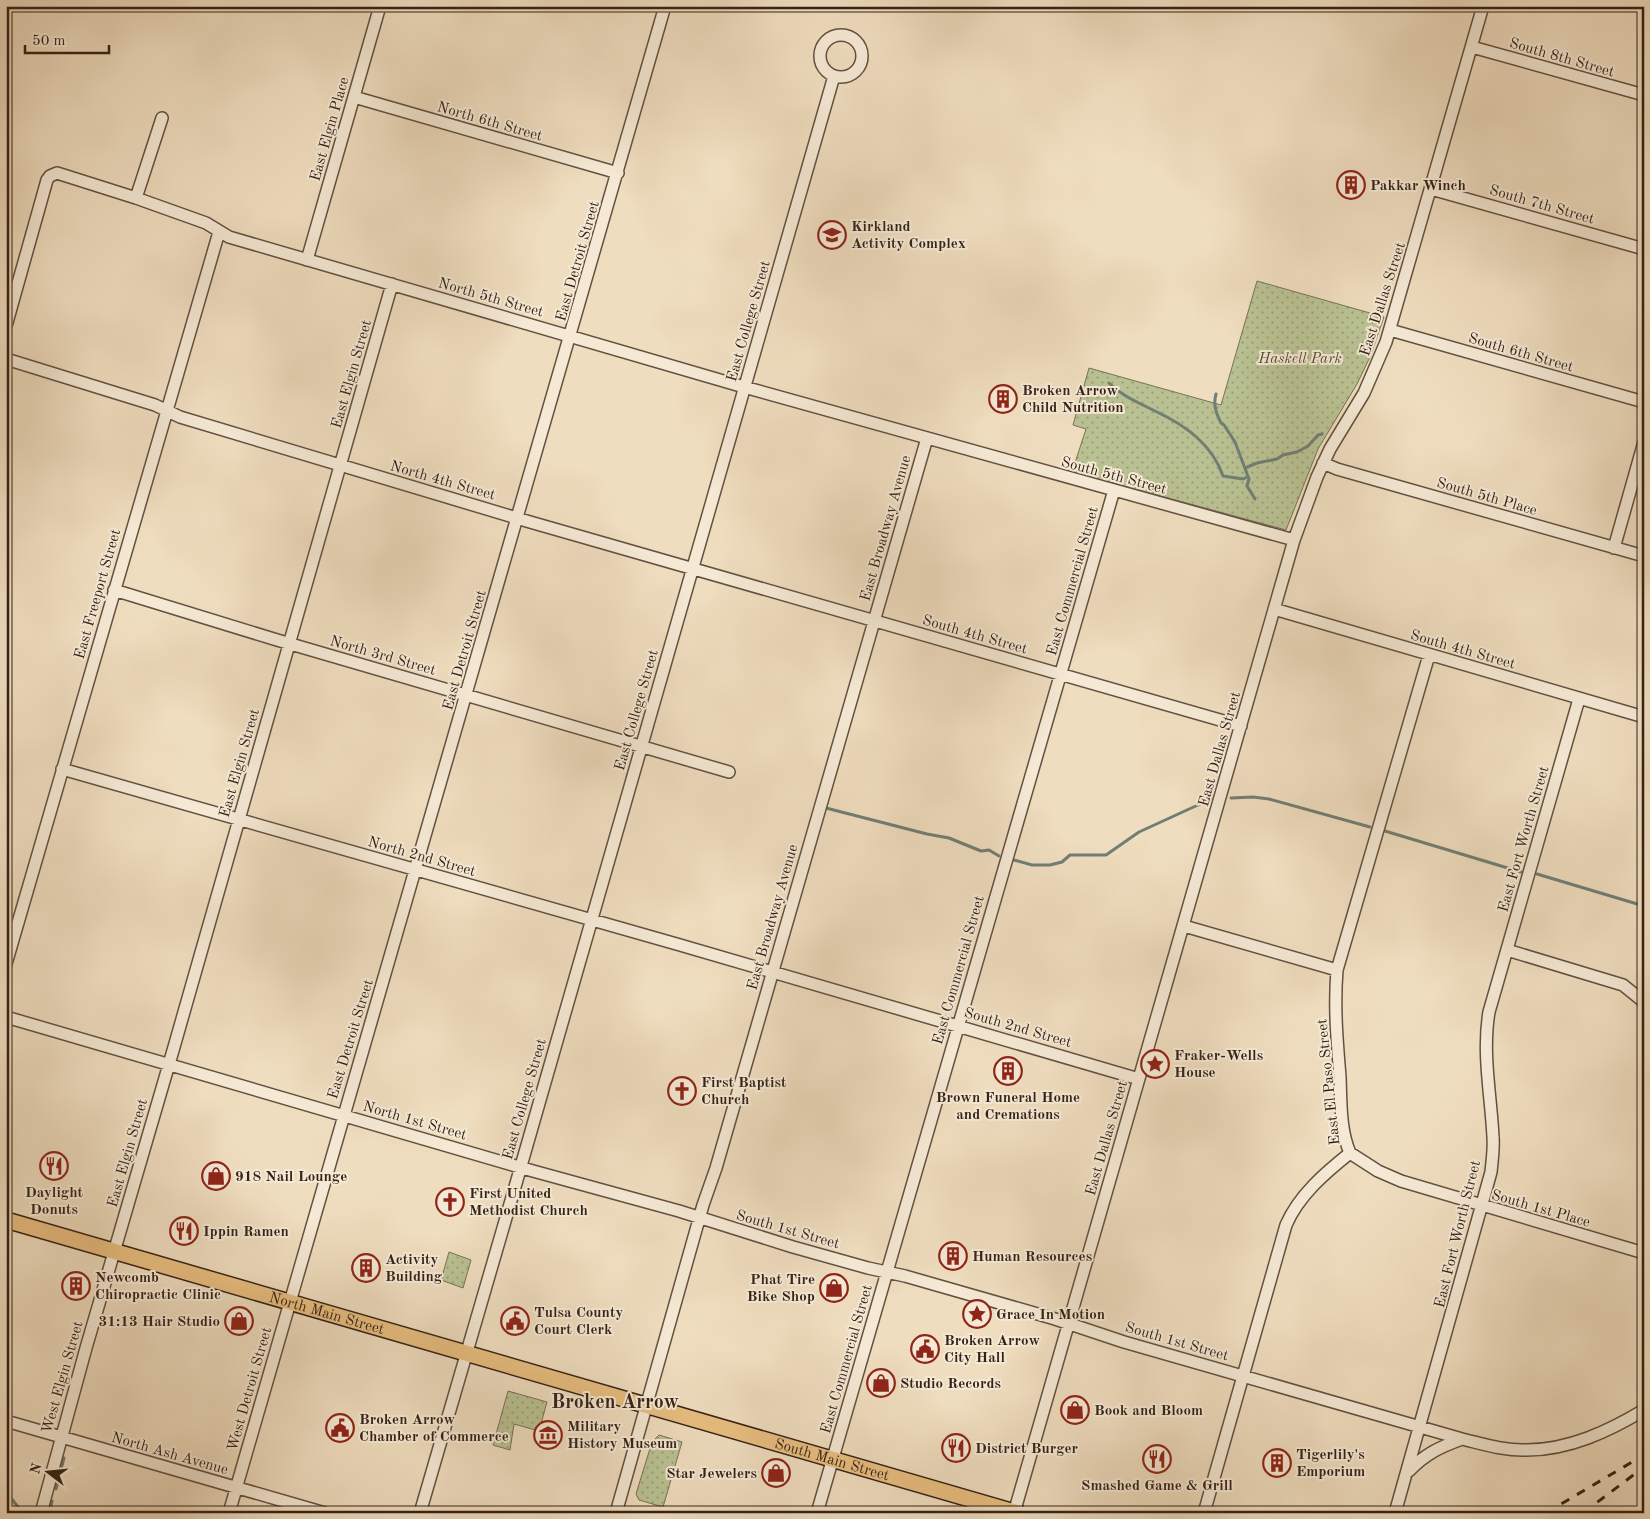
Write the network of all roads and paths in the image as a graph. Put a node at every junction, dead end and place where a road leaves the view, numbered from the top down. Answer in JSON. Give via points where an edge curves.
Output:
{"nodes":[{"id":1,"x":380,"y":6,"type":"edge"},
{"id":2,"x":665,"y":6,"type":"edge"},
{"id":3,"x":1484,"y":6,"type":"edge"},
{"id":4,"x":1472,"y":47,"type":"junction"},
{"id":5,"x":834,"y":76,"type":"dead end"},
{"id":6,"x":1644,"y":96,"type":"edge"},
{"id":7,"x":354,"y":97,"type":"junction"},
{"id":8,"x":162,"y":118,"type":"dead end"},
{"id":9,"x":618,"y":173,"type":"junction"},
{"id":10,"x":1431,"y":189,"type":"junction"},
{"id":11,"x":136,"y":198,"type":"junction"},
{"id":12,"x":219,"y":232,"type":"junction"},
{"id":13,"x":1644,"y":249,"type":"edge"},
{"id":14,"x":307,"y":260,"type":"junction"},
{"id":15,"x":392,"y":284,"type":"junction"},
{"id":16,"x":6,"y":326,"type":"edge"},
{"id":17,"x":1390,"y":330,"type":"junction"},
{"id":18,"x":570,"y":336,"type":"junction"},
{"id":19,"x":6,"y":359,"type":"edge"},
{"id":20,"x":744,"y":387,"type":"junction"},
{"id":21,"x":1644,"y":402,"type":"edge"},
{"id":22,"x":166,"y":411,"type":"junction"},
{"id":23,"x":926,"y":438,"type":"junction"},
{"id":24,"x":1644,"y":442,"type":"edge"},
{"id":25,"x":1323,"y":463,"type":"junction"},
{"id":26,"x":340,"y":465,"type":"junction"},
{"id":27,"x":1114,"y":490,"type":"junction"},
{"id":28,"x":518,"y":518,"type":"junction"},
{"id":29,"x":1294,"y":540,"type":"junction"},
{"id":30,"x":1614,"y":548,"type":"junction"},
{"id":31,"x":1644,"y":556,"type":"edge"},
{"id":32,"x":692,"y":569,"type":"junction"},
{"id":33,"x":114,"y":590,"type":"junction"},
{"id":34,"x":1274,"y":609,"type":"junction"},
{"id":35,"x":874,"y":620,"type":"junction"},
{"id":36,"x":289,"y":643,"type":"junction"},
{"id":37,"x":1429,"y":655,"type":"junction"},
{"id":38,"x":1060,"y":674,"type":"junction"},
{"id":39,"x":467,"y":695,"type":"junction"},
{"id":40,"x":1579,"y":699,"type":"junction"},
{"id":41,"x":1644,"y":717,"type":"edge"},
{"id":42,"x":1241,"y":726,"type":"junction"},
{"id":43,"x":642,"y":746,"type":"junction"},
{"id":44,"x":62,"y":769,"type":"junction"},
{"id":45,"x":730,"y":772,"type":"dead end"},
{"id":46,"x":239,"y":819,"type":"junction"},
{"id":47,"x":416,"y":870,"type":"junction"},
{"id":48,"x":591,"y":920,"type":"junction"},
{"id":49,"x":1184,"y":926,"type":"junction"},
{"id":50,"x":1507,"y":950,"type":"junction"},
{"id":51,"x":6,"y":964,"type":"edge"},
{"id":52,"x":1337,"y":970,"type":"junction"},
{"id":53,"x":772,"y":972,"type":"junction"},
{"id":54,"x":1644,"y":1002,"type":"edge"},
{"id":55,"x":6,"y":1016,"type":"edge"},
{"id":56,"x":958,"y":1025,"type":"junction"},
{"id":57,"x":169,"y":1064,"type":"junction"},
{"id":58,"x":1139,"y":1079,"type":"junction"},
{"id":59,"x":343,"y":1115,"type":"junction"},
{"id":60,"x":1350,"y":1153,"type":"junction"},
{"id":61,"x":521,"y":1167,"type":"junction"},
{"id":62,"x":1482,"y":1206,"type":"junction"},
{"id":63,"x":700,"y":1218,"type":"junction"},
{"id":64,"x":6,"y":1220,"type":"edge"},
{"id":65,"x":115,"y":1251,"type":"junction"},
{"id":66,"x":1644,"y":1253,"type":"edge"},
{"id":67,"x":887,"y":1272,"type":"junction"},
{"id":68,"x":290,"y":1302,"type":"junction"},
{"id":69,"x":1069,"y":1323,"type":"junction"},
{"id":70,"x":467,"y":1353,"type":"junction"},
{"id":71,"x":1243,"y":1376,"type":"junction"},
{"id":72,"x":647,"y":1404,"type":"junction"},
{"id":73,"x":1644,"y":1410,"type":"edge"},
{"id":74,"x":6,"y":1421,"type":"edge"},
{"id":75,"x":1420,"y":1428,"type":"junction"},
{"id":76,"x":60,"y":1436,"type":"junction"},
{"id":77,"x":1462,"y":1439,"type":"junction"},
{"id":78,"x":833,"y":1459,"type":"junction"},
{"id":79,"x":1407,"y":1473,"type":"junction"},
{"id":80,"x":236,"y":1488,"type":"junction"},
{"id":81,"x":1015,"y":1512,"type":"edge"},
{"id":82,"x":41,"y":1513,"type":"edge"},
{"id":83,"x":228,"y":1513,"type":"edge"},
{"id":84,"x":325,"y":1513,"type":"edge"},
{"id":85,"x":420,"y":1513,"type":"edge"},
{"id":86,"x":616,"y":1513,"type":"edge"},
{"id":87,"x":817,"y":1513,"type":"edge"},
{"id":88,"x":1204,"y":1513,"type":"edge"},
{"id":89,"x":1395,"y":1513,"type":"edge"}],
"edges":[{"from":1,"to":7,"type":"street","name":"East Elgin Place"},
{"from":2,"to":9,"type":"street","name":"East Detroit Street"},
{"from":3,"to":4,"type":"street","name":"East Dallas Street"},
{"from":4,"to":6,"type":"street","name":"South 8th Street"},
{"from":4,"to":10,"type":"street","name":"East Dallas Street"},
{"from":5,"to":20,"type":"street","name":"East College Street"},
{"from":7,"to":9,"type":"street","name":"North 6th Street"},
{"from":7,"to":14,"type":"street","name":"East Elgin Place"},
{"from":8,"to":11,"type":"street"},
{"from":9,"to":18,"type":"street","name":"East Detroit Street"},
{"from":10,"to":13,"type":"street","name":"South 7th Street"},
{"from":10,"to":17,"type":"street","name":"East Dallas Street"},
{"from":11,"to":12,"type":"street","name":"North 5th Street","via":[[206,223]]},
{"from":11,"to":16,"type":"street","name":"North 5th Street","via":[[52,174],[47,180]]},
{"from":12,"to":14,"type":"street","name":"North 5th Street"},
{"from":12,"to":22,"type":"street","name":"East Freeport Street"},
{"from":14,"to":15,"type":"street","name":"North 5th Street"},
{"from":15,"to":18,"type":"street","name":"North 5th Street"},
{"from":15,"to":26,"type":"street","name":"East Elgin Street"},
{"from":17,"to":21,"type":"street","name":"South 6th Street"},
{"from":17,"to":25,"type":"street","name":"East Dallas Street","via":[[1364,393]]},
{"from":18,"to":20,"type":"street","name":"North 5th Street"},
{"from":18,"to":28,"type":"street","name":"East Detroit Street"},
{"from":19,"to":22,"type":"street","name":"North 4th Street"},
{"from":20,"to":23,"type":"street","name":"North 5th Street"},
{"from":20,"to":32,"type":"street","name":"East College Street"},
{"from":22,"to":26,"type":"street","name":"North 4th Street"},
{"from":22,"to":33,"type":"street","name":"East Freeport Street"},
{"from":23,"to":27,"type":"street","name":"South 5th Street"},
{"from":23,"to":35,"type":"street","name":"East Broadway Avenue"},
{"from":24,"to":30,"type":"street"},
{"from":25,"to":29,"type":"street","name":"East Dallas Street"},
{"from":25,"to":30,"type":"street","name":"South 5th Place"},
{"from":26,"to":28,"type":"street","name":"North 4th Street"},
{"from":26,"to":36,"type":"street","name":"East Elgin Street"},
{"from":27,"to":29,"type":"street","name":"South 5th Street"},
{"from":27,"to":38,"type":"street","name":"East Commercial Street"},
{"from":28,"to":32,"type":"street","name":"North 4th Street"},
{"from":28,"to":39,"type":"street","name":"East Detroit Street"},
{"from":29,"to":34,"type":"street","name":"East Dallas Street"},
{"from":30,"to":31,"type":"street","name":"South 5th Place"},
{"from":32,"to":35,"type":"street","name":"North 4th Street"},
{"from":32,"to":43,"type":"street","name":"East College Street"},
{"from":33,"to":36,"type":"street","name":"North 3rd Street"},
{"from":33,"to":44,"type":"street","name":"East Freeport Street"},
{"from":34,"to":37,"type":"street","name":"South 4th Street"},
{"from":34,"to":42,"type":"street","name":"East Dallas Street"},
{"from":35,"to":38,"type":"street","name":"South 4th Street"},
{"from":35,"to":53,"type":"street","name":"East Broadway Avenue"},
{"from":36,"to":39,"type":"street","name":"North 3rd Street"},
{"from":36,"to":46,"type":"street","name":"East Elgin Street"},
{"from":37,"to":40,"type":"street","name":"South 4th Street"},
{"from":37,"to":52,"type":"street","name":"East El Paso Street"},
{"from":38,"to":42,"type":"street","name":"South 4th Street"},
{"from":38,"to":56,"type":"street","name":"East Commercial Street"},
{"from":39,"to":43,"type":"street","name":"North 3rd Street"},
{"from":39,"to":47,"type":"street","name":"East Detroit Street"},
{"from":40,"to":41,"type":"street","name":"South 4th Street"},
{"from":40,"to":50,"type":"street","name":"East Fort Worth Street"},
{"from":42,"to":49,"type":"street","name":"East Dallas Street"},
{"from":43,"to":45,"type":"street","name":"North 3rd Street"},
{"from":43,"to":48,"type":"street","name":"East College Street"},
{"from":44,"to":46,"type":"street","name":"North 2nd Street"},
{"from":44,"to":51,"type":"street","name":"East Freeport Street"},
{"from":46,"to":47,"type":"street","name":"North 2nd Street"},
{"from":46,"to":57,"type":"street","name":"East Elgin Street"},
{"from":47,"to":48,"type":"street","name":"North 2nd Street"},
{"from":47,"to":59,"type":"street","name":"East Detroit Street"},
{"from":48,"to":53,"type":"street","name":"North 2nd Street"},
{"from":48,"to":61,"type":"street","name":"East College Street"},
{"from":49,"to":52,"type":"street"},
{"from":49,"to":58,"type":"street","name":"East Dallas Street"},
{"from":50,"to":54,"type":"street","via":[[1623,985]]},
{"from":50,"to":62,"type":"street","name":"East Fort Worth Street","via":[[1487,1026],[1493,1146],[1491,1172]]},
{"from":52,"to":60,"type":"street","name":"East El Paso Street","via":[[1335,998],[1341,1097]]},
{"from":53,"to":56,"type":"street","name":"South 2nd Street"},
{"from":53,"to":63,"type":"street","name":"East Broadway Avenue"},
{"from":55,"to":57,"type":"street","name":"North 1st Street"},
{"from":56,"to":58,"type":"street","name":"South 2nd Street"},
{"from":56,"to":67,"type":"street","name":"East Commercial Street"},
{"from":57,"to":59,"type":"street","name":"North 1st Street"},
{"from":57,"to":65,"type":"street","name":"East Elgin Street"},
{"from":58,"to":69,"type":"street","name":"East Dallas Street"},
{"from":59,"to":61,"type":"street","name":"North 1st Street"},
{"from":59,"to":68,"type":"street","name":"East Detroit Street"},
{"from":60,"to":62,"type":"street","name":"South 1st Place","via":[[1400,1181]]},
{"from":60,"to":71,"type":"street","name":"East El Paso Street","via":[[1304,1194],[1293,1209]]},
{"from":61,"to":63,"type":"street","name":"North 1st Street"},
{"from":61,"to":70,"type":"street","name":"East College Street"},
{"from":62,"to":66,"type":"street","name":"South 1st Place"},
{"from":62,"to":75,"type":"street","name":"East Fort Worth Street"},
{"from":63,"to":67,"type":"street","name":"South 1st Street"},
{"from":63,"to":72,"type":"street","name":"East Broadway Avenue"},
{"from":64,"to":65,"type":"main road","name":"North Main Street"},
{"from":65,"to":68,"type":"main road","name":"North Main Street"},
{"from":65,"to":76,"type":"street","name":"West Elgin Street"},
{"from":67,"to":69,"type":"street","name":"South 1st Street"},
{"from":67,"to":78,"type":"street","name":"East Commercial Street"},
{"from":68,"to":70,"type":"main road","name":"North Main Street"},
{"from":68,"to":80,"type":"street","name":"West Detroit Street"},
{"from":69,"to":71,"type":"street","name":"South 1st Street"},
{"from":69,"to":81,"type":"street","name":"East Dallas Street"},
{"from":70,"to":72,"type":"main road","name":"North Main Street"},
{"from":70,"to":85,"type":"street","name":"East College Street"},
{"from":71,"to":75,"type":"street","name":"South 1st Street"},
{"from":71,"to":88,"type":"street","name":"East El Paso Street"},
{"from":72,"to":78,"type":"main road","name":"South Main Street"},
{"from":72,"to":86,"type":"street","name":"East Broadway Avenue"},
{"from":73,"to":77,"type":"street","name":"South 1st Street","via":[[1589,1437],[1557,1447],[1511,1449]]},
{"from":74,"to":76,"type":"street","name":"North Ash Avenue"},
{"from":75,"to":77,"type":"street","name":"South 1st Street"},
{"from":75,"to":79,"type":"street","name":"East Fort Worth Street"},
{"from":76,"to":80,"type":"street","name":"North Ash Avenue"},
{"from":76,"to":82,"type":"street","name":"West Elgin Street"},
{"from":77,"to":79,"type":"street","via":[[1432,1451]]},
{"from":78,"to":81,"type":"main road","name":"South Main Street"},
{"from":78,"to":87,"type":"street","name":"East Commercial Street"},
{"from":79,"to":89,"type":"street","name":"East Fort Worth Street"},
{"from":80,"to":83,"type":"street","name":"West Detroit Street"},
{"from":80,"to":84,"type":"street","name":"North Ash Avenue"}]}
